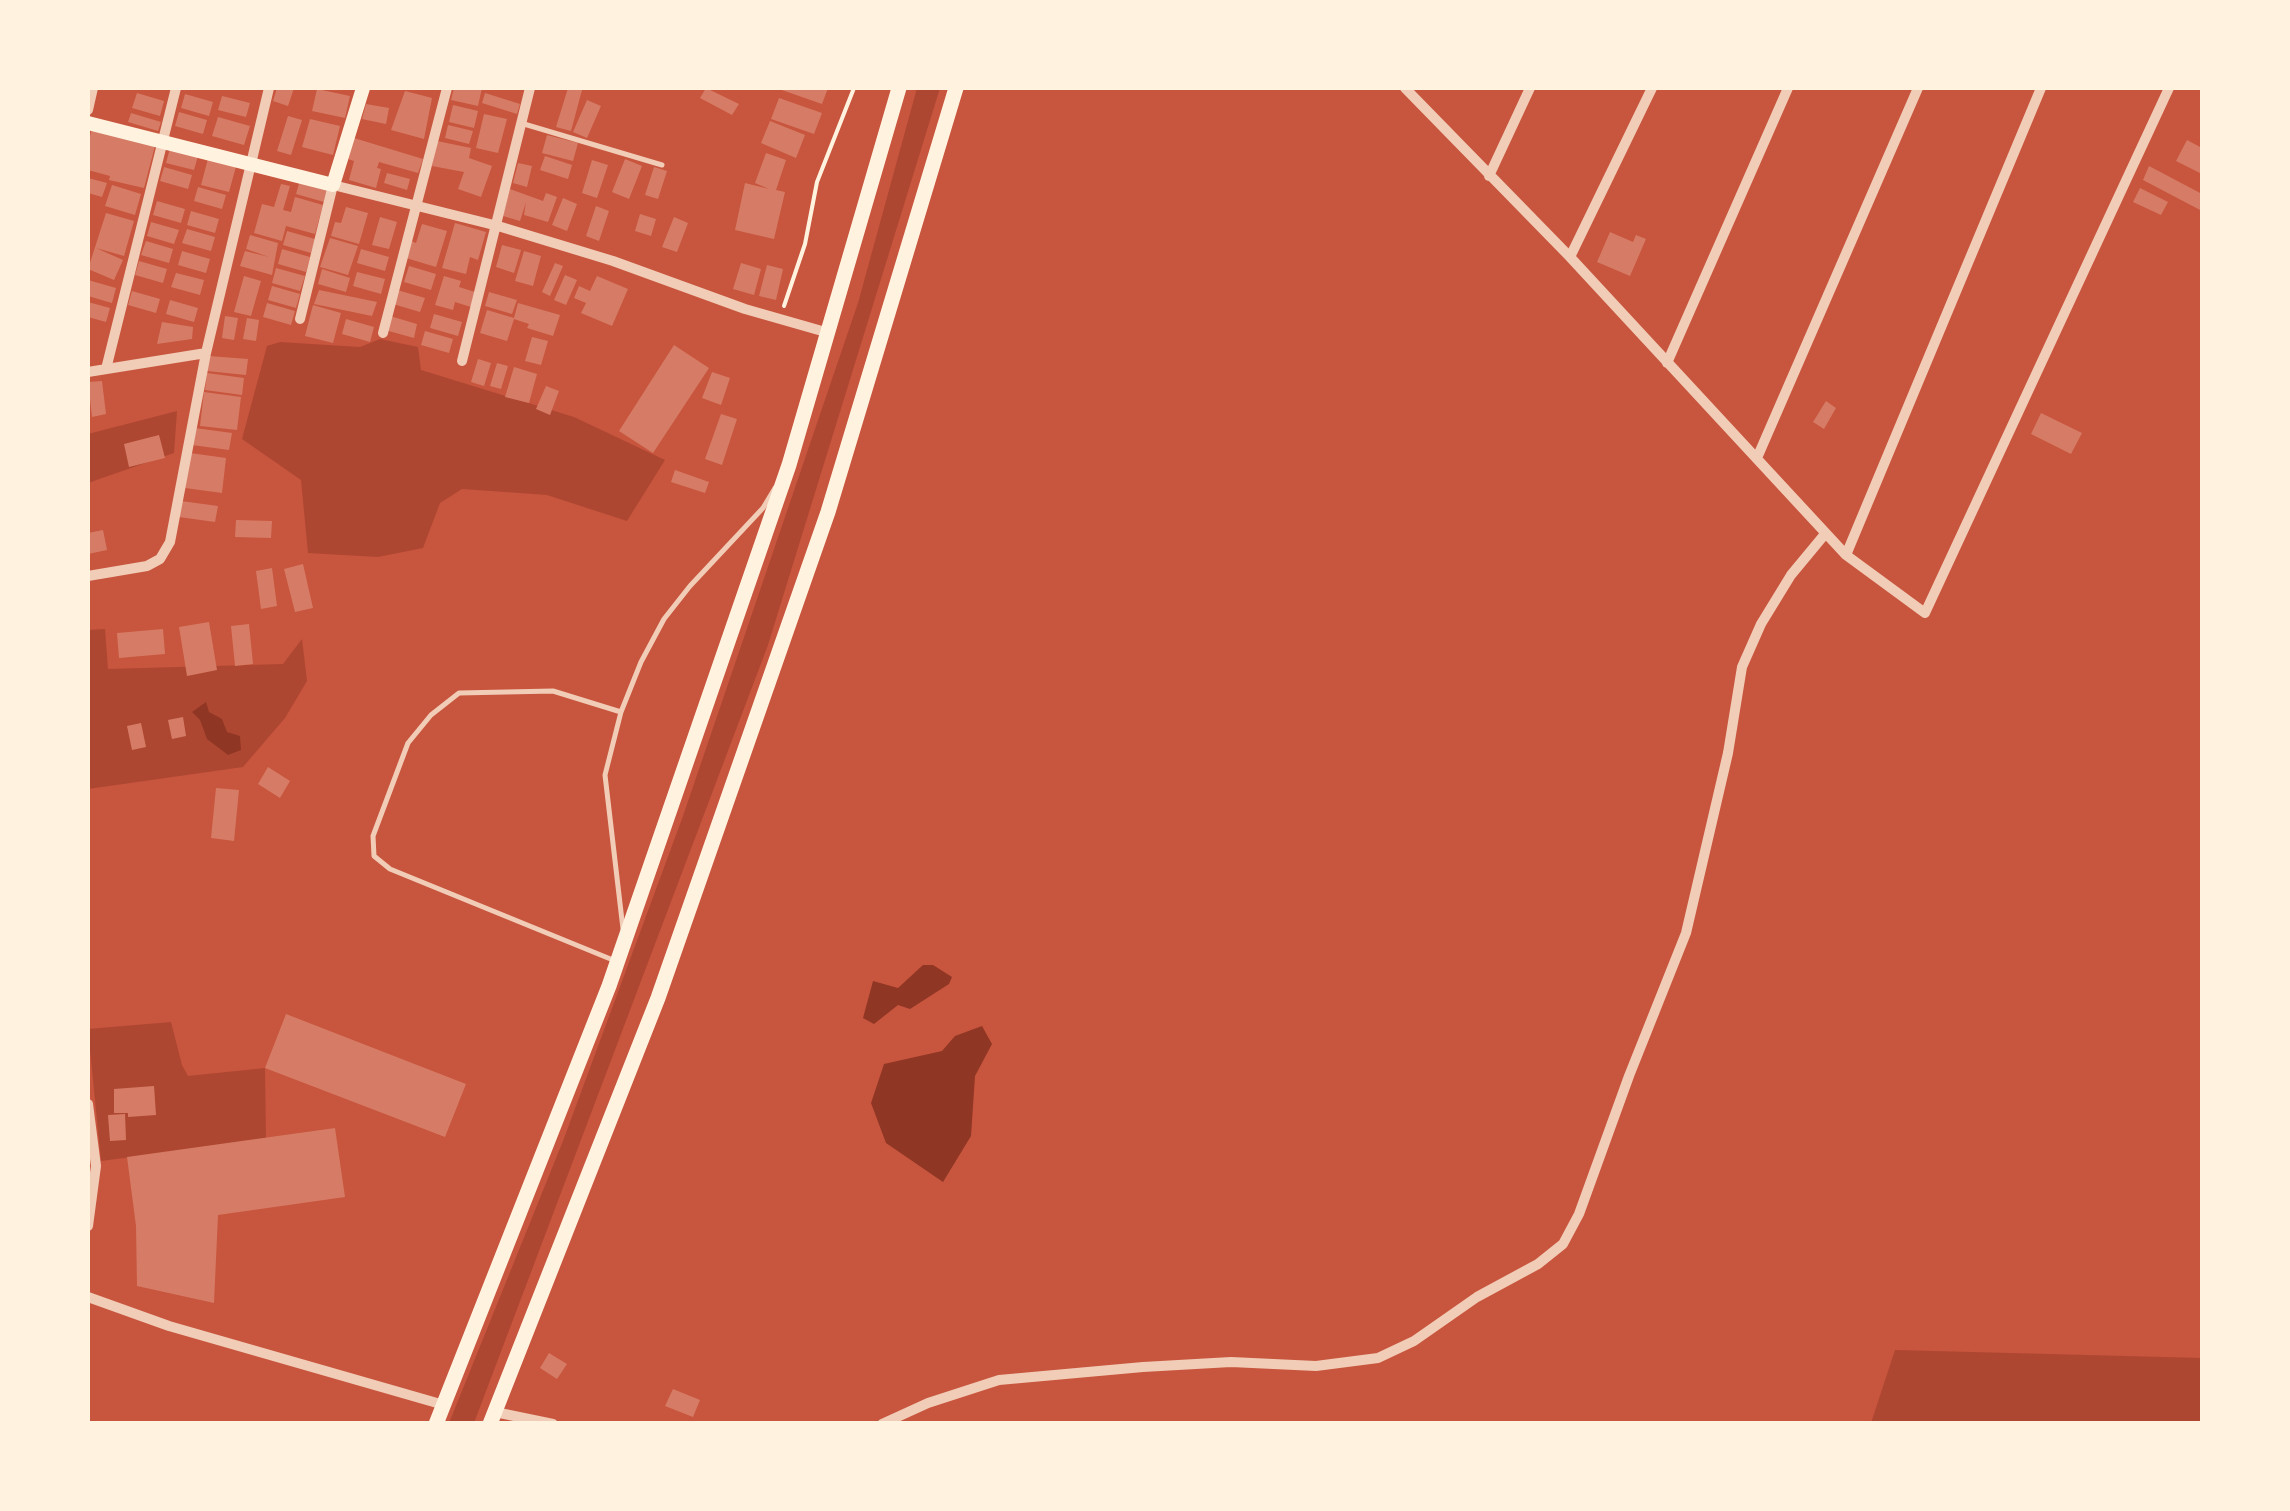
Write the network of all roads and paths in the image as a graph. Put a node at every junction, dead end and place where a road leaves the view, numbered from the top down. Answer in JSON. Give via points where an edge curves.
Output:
{"nodes":[{"id":1,"x":93,"y":88,"type":"edge"},
{"id":2,"x":176,"y":88,"type":"edge"},
{"id":3,"x":269,"y":88,"type":"edge"},
{"id":4,"x":363,"y":88,"type":"edge"},
{"id":5,"x":447,"y":88,"type":"edge"},
{"id":6,"x":530,"y":88,"type":"edge"},
{"id":7,"x":854,"y":88,"type":"edge"},
{"id":8,"x":899,"y":88,"type":"edge"},
{"id":9,"x":956,"y":88,"type":"edge"},
{"id":10,"x":1405,"y":88,"type":"edge"},
{"id":11,"x":1530,"y":88,"type":"edge"},
{"id":12,"x":1652,"y":88,"type":"edge"},
{"id":13,"x":1788,"y":88,"type":"edge"},
{"id":14,"x":1918,"y":88,"type":"edge"},
{"id":15,"x":2041,"y":88,"type":"edge"},
{"id":16,"x":2169,"y":88,"type":"edge"},
{"id":17,"x":88,"y":110,"type":"edge"},
{"id":18,"x":521,"y":123,"type":"junction"},
{"id":19,"x":88,"y":124,"type":"edge"},
{"id":20,"x":164,"y":143,"type":"junction"},
{"id":21,"x":249,"y":164,"type":"junction"},
{"id":22,"x":662,"y":165,"type":"dead end"},
{"id":23,"x":1490,"y":176,"type":"junction"},
{"id":24,"x":334,"y":185,"type":"junction"},
{"id":25,"x":416,"y":204,"type":"junction"},
{"id":26,"x":498,"y":226,"type":"junction"},
{"id":27,"x":1570,"y":257,"type":"junction"},
{"id":28,"x":300,"y":319,"type":"dead end"},
{"id":29,"x":780,"y":320,"type":"junction"},
{"id":30,"x":383,"y":333,"type":"dead end"},
{"id":31,"x":829,"y":333,"type":"junction"},
{"id":32,"x":206,"y":353,"type":"junction"},
{"id":33,"x":462,"y":361,"type":"dead end"},
{"id":34,"x":1667,"y":363,"type":"junction"},
{"id":35,"x":106,"y":369,"type":"junction"},
{"id":36,"x":88,"y":372,"type":"edge"},
{"id":37,"x":1757,"y":458,"type":"junction"},
{"id":38,"x":789,"y":465,"type":"junction"},
{"id":39,"x":1825,"y":534,"type":"junction"},
{"id":40,"x":1846,"y":556,"type":"junction"},
{"id":41,"x":88,"y":576,"type":"edge"},
{"id":42,"x":621,"y":712,"type":"junction"},
{"id":43,"x":624,"y":939,"type":"junction"},
{"id":44,"x":617,"y":962,"type":"junction"},
{"id":45,"x":88,"y":1104,"type":"edge"},
{"id":46,"x":88,"y":1226,"type":"edge"},
{"id":47,"x":88,"y":1297,"type":"edge"},
{"id":48,"x":444,"y":1404,"type":"junction"},
{"id":49,"x":493,"y":1418,"type":"edge"},
{"id":50,"x":436,"y":1424,"type":"edge"},
{"id":51,"x":553,"y":1424,"type":"edge"},
{"id":52,"x":882,"y":1424,"type":"edge"}],
"edges":[{"from":1,"to":17,"type":"street"},
{"from":2,"to":20,"type":"street"},
{"from":3,"to":21,"type":"street"},
{"from":4,"to":24,"type":"main road"},
{"from":5,"to":25,"type":"street"},
{"from":6,"to":18,"type":"street"},
{"from":7,"to":29,"type":"path","via":[[818,182]]},
{"from":8,"to":31,"type":"highway"},
{"from":9,"to":49,"type":"highway","via":[[828,512],[658,998]]},
{"from":10,"to":23,"type":"street"},
{"from":11,"to":23,"type":"street"},
{"from":12,"to":27,"type":"street"},
{"from":13,"to":34,"type":"street"},
{"from":14,"to":37,"type":"street"},
{"from":15,"to":40,"type":"street"},
{"from":16,"to":40,"type":"street","via":[[1925,614]]},
{"from":18,"to":22,"type":"lane"},
{"from":18,"to":26,"type":"street"},
{"from":19,"to":20,"type":"main road"},
{"from":20,"to":21,"type":"main road"},
{"from":20,"to":35,"type":"street"},
{"from":21,"to":24,"type":"main road"},
{"from":21,"to":32,"type":"street"},
{"from":23,"to":27,"type":"street"},
{"from":24,"to":25,"type":"street"},
{"from":24,"to":28,"type":"street"},
{"from":25,"to":26,"type":"street"},
{"from":25,"to":30,"type":"street"},
{"from":26,"to":29,"type":"street"},
{"from":26,"to":33,"type":"street"},
{"from":27,"to":34,"type":"street"},
{"from":29,"to":31,"type":"street"},
{"from":31,"to":38,"type":"highway"},
{"from":32,"to":35,"type":"street"},
{"from":32,"to":41,"type":"street","via":[[170,542],[160,559]]},
{"from":34,"to":37,"type":"street"},
{"from":35,"to":36,"type":"street"},
{"from":37,"to":39,"type":"street"},
{"from":38,"to":42,"type":"lane","via":[[763,508],[664,619]]},
{"from":38,"to":43,"type":"highway"},
{"from":39,"to":40,"type":"street"},
{"from":39,"to":52,"type":"street","via":[[1761,624],[1742,666],[1686,933],[1563,1244],[1378,1358],[998,1380]]},
{"from":42,"to":43,"type":"lane","via":[[605,775]]},
{"from":42,"to":44,"type":"lane","via":[[553,691],[459,693],[408,743],[373,836],[374,856],[390,869]]},
{"from":43,"to":44,"type":"highway"},
{"from":44,"to":48,"type":"highway"},
{"from":45,"to":46,"type":"street","via":[[96,1166]]},
{"from":47,"to":48,"type":"street"},
{"from":48,"to":50,"type":"highway"},
{"from":49,"to":51,"type":"street"}]}
